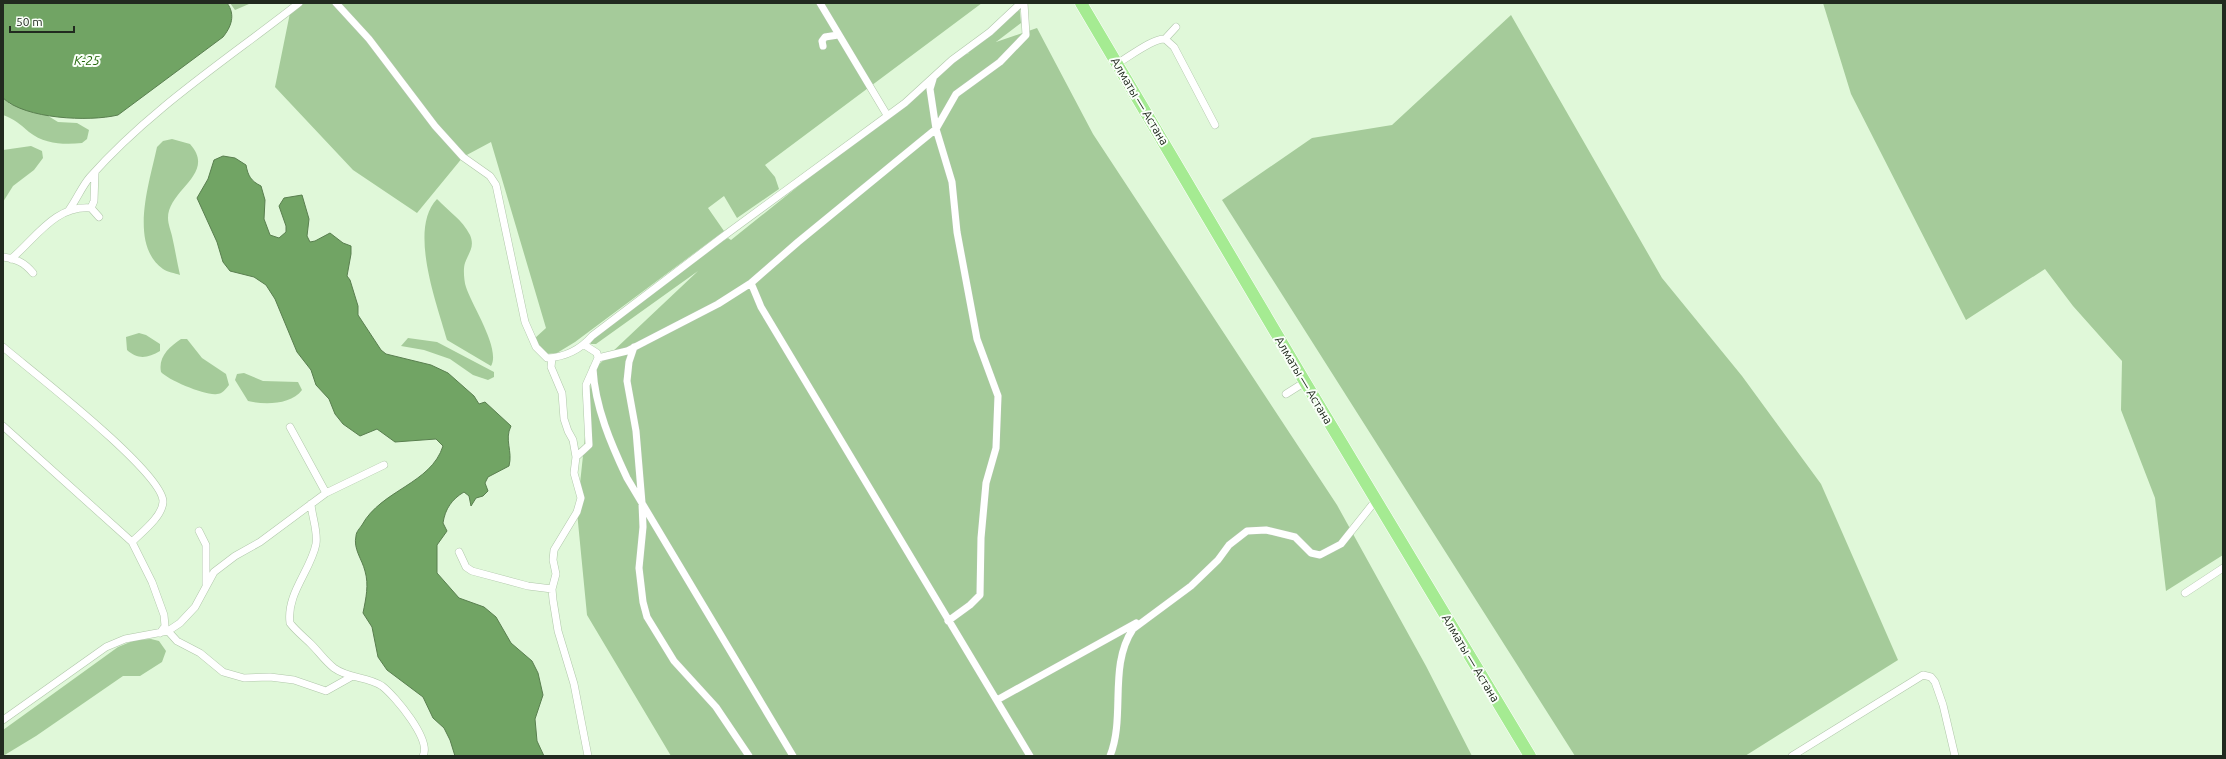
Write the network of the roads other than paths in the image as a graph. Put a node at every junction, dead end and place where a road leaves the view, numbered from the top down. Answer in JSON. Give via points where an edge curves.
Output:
{"nodes":[{"id":1,"x":299,"y":3,"type":"edge"},
{"id":2,"x":336,"y":3,"type":"edge"},
{"id":3,"x":820,"y":3,"type":"edge"},
{"id":4,"x":1021,"y":3,"type":"edge"},
{"id":5,"x":1024,"y":3,"type":"edge"},
{"id":6,"x":1081,"y":3,"type":"edge"},
{"id":7,"x":1176,"y":27,"type":"dead end"},
{"id":8,"x":838,"y":34,"type":"junction"},
{"id":9,"x":1165,"y":39,"type":"junction"},
{"id":10,"x":823,"y":46,"type":"dead end"},
{"id":11,"x":1118,"y":63,"type":"junction"},
{"id":12,"x":933,"y":78,"type":"junction"},
{"id":13,"x":887,"y":115,"type":"junction"},
{"id":14,"x":1215,"y":125,"type":"dead end"},
{"id":15,"x":936,"y":129,"type":"junction"},
{"id":16,"x":95,"y":172,"type":"junction"},
{"id":17,"x":91,"y":208,"type":"junction"},
{"id":18,"x":69,"y":210,"type":"junction"},
{"id":19,"x":99,"y":217,"type":"dead end"},
{"id":20,"x":3,"y":257,"type":"edge"},
{"id":21,"x":11,"y":259,"type":"junction"},
{"id":22,"x":33,"y":272,"type":"dead end"},
{"id":23,"x":751,"y":283,"type":"junction"},
{"id":24,"x":586,"y":346,"type":"junction"},
{"id":25,"x":3,"y":347,"type":"edge"},
{"id":26,"x":634,"y":347,"type":"junction"},
{"id":27,"x":552,"y":358,"type":"junction"},
{"id":28,"x":598,"y":358,"type":"junction"},
{"id":29,"x":593,"y":369,"type":"junction"},
{"id":30,"x":1305,"y":382,"type":"junction"},
{"id":31,"x":1286,"y":394,"type":"dead end"},
{"id":32,"x":3,"y":426,"type":"edge"},
{"id":33,"x":290,"y":427,"type":"dead end"},
{"id":34,"x":576,"y":457,"type":"junction"},
{"id":35,"x":384,"y":465,"type":"dead end"},
{"id":36,"x":326,"y":493,"type":"junction"},
{"id":37,"x":1376,"y":500,"type":"junction"},
{"id":38,"x":642,"y":503,"type":"junction"},
{"id":39,"x":311,"y":504,"type":"junction"},
{"id":40,"x":199,"y":531,"type":"dead end"},
{"id":41,"x":132,"y":542,"type":"junction"},
{"id":42,"x":459,"y":552,"type":"dead end"},
{"id":43,"x":2223,"y":568,"type":"edge"},
{"id":44,"x":206,"y":584,"type":"junction"},
{"id":45,"x":552,"y":589,"type":"junction"},
{"id":46,"x":2185,"y":593,"type":"dead end"},
{"id":47,"x":948,"y":621,"type":"junction"},
{"id":48,"x":1142,"y":621,"type":"junction"},
{"id":49,"x":168,"y":631,"type":"junction"},
{"id":50,"x":160,"y":633,"type":"junction"},
{"id":51,"x":340,"y":672,"type":"junction"},
{"id":52,"x":352,"y":677,"type":"junction"},
{"id":53,"x":342,"y":680,"type":"junction"},
{"id":54,"x":997,"y":700,"type":"junction"},
{"id":55,"x":3,"y":720,"type":"edge"},
{"id":56,"x":424,"y":756,"type":"edge"},
{"id":57,"x":588,"y":756,"type":"edge"},
{"id":58,"x":749,"y":756,"type":"edge"},
{"id":59,"x":793,"y":756,"type":"edge"},
{"id":60,"x":1030,"y":756,"type":"edge"},
{"id":61,"x":1110,"y":756,"type":"edge"},
{"id":62,"x":1530,"y":756,"type":"edge"},
{"id":63,"x":1792,"y":756,"type":"edge"},
{"id":64,"x":1955,"y":756,"type":"edge"}],
"edges":[{"from":1,"to":16,"type":"street","via":[[161,111],[108,157]]},
{"from":2,"to":27,"type":"street","via":[[369,39],[435,126],[463,157],[490,176],[496,185],[524,322],[539,352],[547,358]]},
{"from":3,"to":8,"type":"street"},
{"from":4,"to":12,"type":"street"},
{"from":5,"to":15,"type":"street","via":[[1026,34],[1000,62],[956,94]]},
{"from":6,"to":11,"type":"highway","name":"Алматы — Астана"},
{"from":7,"to":9,"type":"street"},
{"from":8,"to":10,"type":"street","via":[[825,37],[822,41]]},
{"from":8,"to":13,"type":"street"},
{"from":9,"to":11,"type":"street","via":[[1161,38]]},
{"from":9,"to":14,"type":"street","via":[[1174,47]]},
{"from":11,"to":30,"type":"highway","name":"Алматы — Астана"},
{"from":12,"to":13,"type":"street"},
{"from":12,"to":15,"type":"street","via":[[930,89]]},
{"from":13,"to":24,"type":"street","via":[[676,271],[592,336]]},
{"from":15,"to":23,"type":"street"},
{"from":15,"to":47,"type":"street","via":[[952,182],[957,232],[978,339],[998,396],[996,448],[986,483],[981,538],[980,595]]},
{"from":16,"to":17,"type":"street","via":[[94,201]]},
{"from":16,"to":18,"type":"street"},
{"from":17,"to":18,"type":"street"},
{"from":17,"to":19,"type":"street"},
{"from":18,"to":21,"type":"street","via":[[48,223]]},
{"from":20,"to":21,"type":"street"},
{"from":21,"to":22,"type":"street","via":[[27,266]]},
{"from":23,"to":26,"type":"street","via":[[718,304]]},
{"from":23,"to":47,"type":"street","via":[[761,307]]},
{"from":24,"to":27,"type":"street"},
{"from":24,"to":28,"type":"street","via":[[597,353]]},
{"from":25,"to":41,"type":"street","via":[[122,449],[158,486],[162,497],[161,508],[150,524]]},
{"from":26,"to":28,"type":"street"},
{"from":26,"to":38,"type":"street","via":[[627,381],[636,431]]},
{"from":27,"to":34,"type":"street","via":[[551,367],[562,393],[564,419],[573,440]]},
{"from":28,"to":29,"type":"street"},
{"from":29,"to":34,"type":"street","via":[[586,384],[589,445]]},
{"from":29,"to":38,"type":"street","via":[[593,383],[607,433],[627,478]]},
{"from":30,"to":31,"type":"street"},
{"from":30,"to":37,"type":"highway","name":"Алматы — Астана"},
{"from":32,"to":41,"type":"street"},
{"from":33,"to":36,"type":"street"},
{"from":34,"to":45,"type":"street","via":[[574,473],[581,498],[580,506],[554,550],[556,574]]},
{"from":35,"to":36,"type":"street"},
{"from":36,"to":39,"type":"street"},
{"from":37,"to":48,"type":"street","via":[[1341,544],[1320,555],[1311,553],[1295,537],[1266,530],[1242,533],[1204,575]]},
{"from":37,"to":62,"type":"highway","name":"Алматы — Астана"},
{"from":38,"to":58,"type":"street","via":[[639,577],[647,617],[674,660],[716,707]]},
{"from":38,"to":59,"type":"street"},
{"from":39,"to":44,"type":"street","via":[[214,572]]},
{"from":39,"to":51,"type":"street","via":[[316,542],[289,611],[290,623]]},
{"from":40,"to":44,"type":"street","via":[[206,545]]},
{"from":41,"to":50,"type":"street","via":[[152,582],[164,615],[165,626]]},
{"from":42,"to":45,"type":"street","via":[[466,567],[472,571],[535,588]]},
{"from":43,"to":46,"type":"street"},
{"from":44,"to":49,"type":"street","via":[[195,607]]},
{"from":45,"to":57,"type":"street","via":[[558,631],[574,684]]},
{"from":47,"to":54,"type":"street"},
{"from":48,"to":54,"type":"street"},
{"from":48,"to":61,"type":"street","via":[[1126,638],[1122,654],[1117,737]]},
{"from":49,"to":50,"type":"street"},
{"from":49,"to":53,"type":"street","via":[[177,641],[200,653],[223,672],[240,677],[283,678],[326,690],[332,689]]},
{"from":50,"to":55,"type":"street","via":[[125,639],[106,647]]},
{"from":51,"to":52,"type":"street"},
{"from":51,"to":53,"type":"street"},
{"from":52,"to":53,"type":"street"},
{"from":52,"to":56,"type":"street","via":[[371,680],[395,699],[424,741]]},
{"from":54,"to":60,"type":"street"},
{"from":63,"to":64,"type":"street","via":[[1923,675],[1931,677],[1938,689]]}]}
